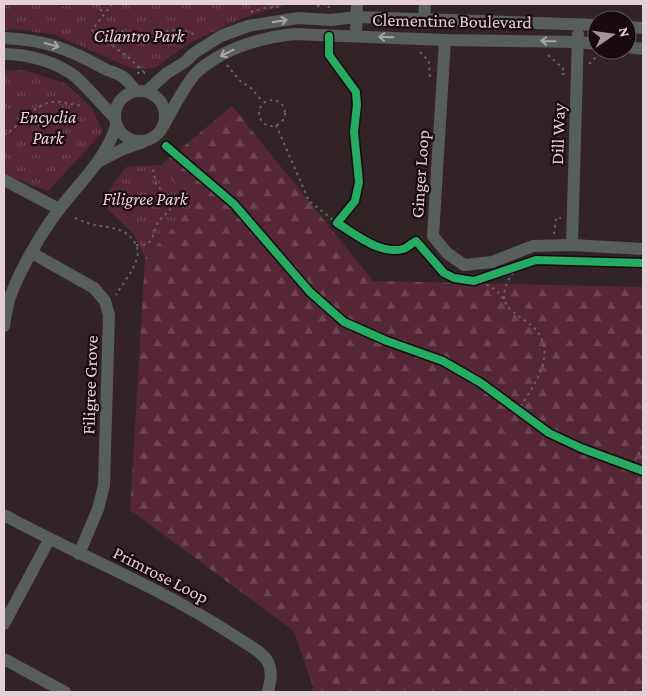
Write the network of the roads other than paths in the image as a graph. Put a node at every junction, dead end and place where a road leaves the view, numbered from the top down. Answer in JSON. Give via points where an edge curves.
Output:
{"nodes":[{"id":1,"x":357,"y":4,"type":"edge"},
{"id":2,"x":425,"y":4,"type":"edge"},
{"id":3,"x":356,"y":17,"type":"junction"},
{"id":4,"x":424,"y":19,"type":"junction"},
{"id":5,"x":578,"y":24,"type":"junction"},
{"id":6,"x":587,"y":24,"type":"edge"},
{"id":7,"x":356,"y":36,"type":"junction"},
{"id":8,"x":4,"y":38,"type":"edge"},
{"id":9,"x":445,"y":40,"type":"junction"},
{"id":10,"x":578,"y":42,"type":"junction"},
{"id":11,"x":587,"y":43,"type":"edge"},
{"id":12,"x":4,"y":54,"type":"edge"},
{"id":13,"x":141,"y":91,"type":"junction"},
{"id":14,"x":116,"y":122,"type":"junction"},
{"id":15,"x":164,"y":125,"type":"junction"},
{"id":16,"x":145,"y":142,"type":"junction"},
{"id":17,"x":100,"y":161,"type":"junction"},
{"id":18,"x":4,"y":180,"type":"edge"},
{"id":19,"x":59,"y":209,"type":"junction"},
{"id":20,"x":572,"y":245,"type":"junction"},
{"id":21,"x":643,"y":249,"type":"edge"},
{"id":22,"x":32,"y":253,"type":"junction"},
{"id":23,"x":8,"y":288,"type":"edge"},
{"id":24,"x":4,"y":326,"type":"edge"},
{"id":25,"x":4,"y":515,"type":"edge"},
{"id":26,"x":49,"y":540,"type":"junction"},
{"id":27,"x":79,"y":554,"type":"junction"},
{"id":28,"x":4,"y":624,"type":"edge"},
{"id":29,"x":4,"y":659,"type":"edge"},
{"id":30,"x":65,"y":692,"type":"edge"},
{"id":31,"x":268,"y":692,"type":"edge"}],
"edges":[{"from":1,"to":3,"type":"street"},
{"from":2,"to":4,"type":"street"},
{"from":3,"to":4,"type":"street","name":"Clementine Boulevard"},
{"from":3,"to":7,"type":"street"},
{"from":13,"to":3,"type":"street","name":"Clementine Boulevard","one_way":true,"via":[[221,36],[248,26],[298,18],[331,20]]},
{"from":4,"to":5,"type":"street","name":"Clementine Boulevard"},
{"from":5,"to":6,"type":"street","name":"Clementine Boulevard"},
{"from":5,"to":10,"type":"street","name":"Dill Way"},
{"from":9,"to":7,"type":"street","name":"Clementine Boulevard","one_way":true},
{"from":7,"to":15,"type":"street","name":"Clementine Boulevard","one_way":true,"via":[[270,36],[220,55],[196,73]]},
{"from":8,"to":13,"type":"street","one_way":true,"via":[[63,48],[123,77]]},
{"from":10,"to":9,"type":"street","name":"Clementine Boulevard","one_way":true},
{"from":9,"to":20,"type":"street","name":"Ginger Loop","via":[[434,236],[447,253],[464,265],[492,262],[533,246]]},
{"from":10,"to":11,"type":"street","name":"Clementine Boulevard"},
{"from":10,"to":20,"type":"street","name":"Dill Way"},
{"from":12,"to":14,"type":"street","via":[[45,60],[76,77]]},
{"from":13,"to":14,"type":"street","via":[[127,94],[120,100],[116,108]]},
{"from":13,"to":15,"type":"street","via":[[156,96],[162,102],[166,117]]},
{"from":14,"to":16,"type":"street","via":[[121,134],[128,139]]},
{"from":14,"to":17,"type":"street","via":[[111,142]]},
{"from":15,"to":16,"type":"street","via":[[160,133]]},
{"from":16,"to":17,"type":"street"},
{"from":17,"to":19,"type":"street"},
{"from":18,"to":19,"type":"street"},
{"from":19,"to":22,"type":"street"},
{"from":20,"to":21,"type":"street","name":"Ginger Loop"},
{"from":22,"to":23,"type":"street"},
{"from":22,"to":27,"type":"street","name":"Filigree Grove","via":[[94,288],[105,301],[109,316],[104,484],[98,509]]},
{"from":23,"to":24,"type":"street"},
{"from":25,"to":26,"type":"street","name":"Primrose Loop"},
{"from":26,"to":27,"type":"street","name":"Primrose Loop"},
{"from":26,"to":28,"type":"street"},
{"from":27,"to":31,"type":"street","name":"Primrose Loop","via":[[162,593],[259,652],[270,670]]},
{"from":29,"to":30,"type":"street"}]}
